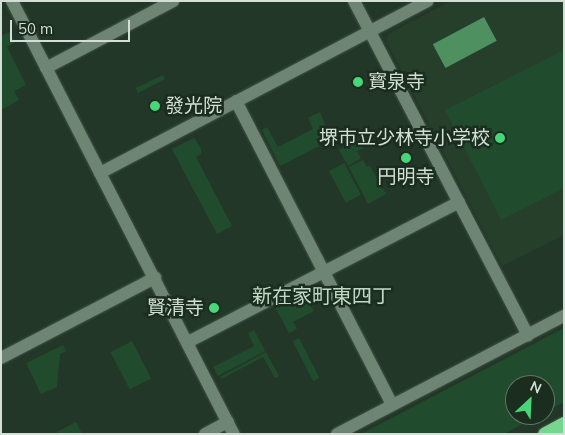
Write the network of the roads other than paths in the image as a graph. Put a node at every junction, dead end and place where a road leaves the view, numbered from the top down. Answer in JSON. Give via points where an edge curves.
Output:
{"nodes":[{"id":1,"x":12,"y":1,"type":"edge"},
{"id":2,"x":173,"y":1,"type":"edge"},
{"id":3,"x":354,"y":1,"type":"edge"},
{"id":4,"x":428,"y":1,"type":"edge"},
{"id":5,"x":370,"y":31,"type":"junction"},
{"id":6,"x":46,"y":68,"type":"junction"},
{"id":7,"x":236,"y":101,"type":"junction"},
{"id":8,"x":100,"y":173,"type":"junction"},
{"id":9,"x":459,"y":202,"type":"junction"},
{"id":10,"x":325,"y":273,"type":"junction"},
{"id":11,"x":155,"y":278,"type":"junction"},
{"id":12,"x":564,"y":316,"type":"edge"},
{"id":13,"x":528,"y":335,"type":"junction"},
{"id":14,"x":188,"y":342,"type":"junction"},
{"id":15,"x":1,"y":358,"type":"edge"},
{"id":16,"x":392,"y":404,"type":"junction"},
{"id":17,"x":228,"y":422,"type":"junction"},
{"id":18,"x":564,"y":424,"type":"edge"},
{"id":19,"x":205,"y":434,"type":"edge"},
{"id":20,"x":234,"y":434,"type":"edge"},
{"id":21,"x":337,"y":434,"type":"edge"},
{"id":22,"x":545,"y":434,"type":"edge"}],
"edges":[{"from":1,"to":6,"type":"street"},
{"from":2,"to":6,"type":"street"},
{"from":3,"to":5,"type":"street"},
{"from":4,"to":5,"type":"street"},
{"from":5,"to":7,"type":"street"},
{"from":5,"to":9,"type":"street"},
{"from":6,"to":8,"type":"street"},
{"from":7,"to":8,"type":"street"},
{"from":7,"to":10,"type":"street"},
{"from":8,"to":11,"type":"street"},
{"from":9,"to":10,"type":"street"},
{"from":9,"to":13,"type":"street"},
{"from":10,"to":14,"type":"street"},
{"from":10,"to":16,"type":"street"},
{"from":11,"to":14,"type":"street"},
{"from":11,"to":15,"type":"street"},
{"from":12,"to":13,"type":"street"},
{"from":13,"to":16,"type":"street"},
{"from":14,"to":17,"type":"street"},
{"from":16,"to":21,"type":"street"},
{"from":17,"to":19,"type":"street"},
{"from":17,"to":20,"type":"street"},
{"from":18,"to":22,"type":"highway"}]}
